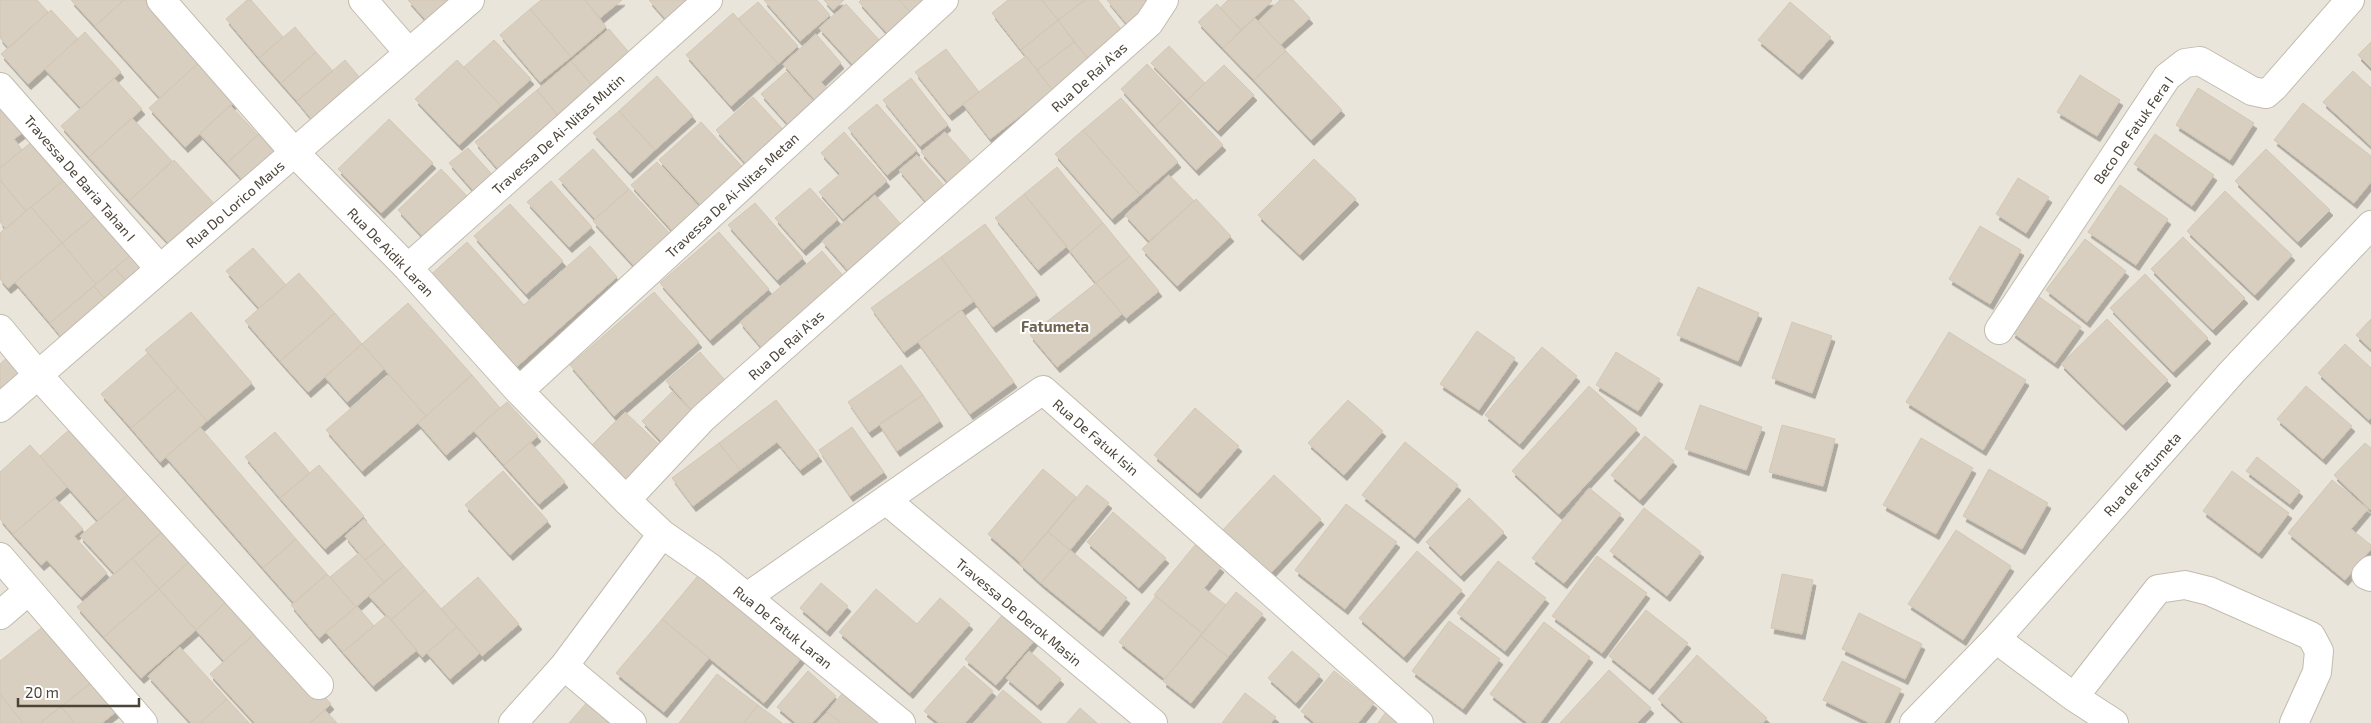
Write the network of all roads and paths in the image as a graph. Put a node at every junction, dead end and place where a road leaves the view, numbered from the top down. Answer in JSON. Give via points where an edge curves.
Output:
{"nodes":[{"id":1,"x":161,"y":0,"type":"edge"},
{"id":2,"x":363,"y":0,"type":"edge"},
{"id":3,"x":470,"y":0,"type":"edge"},
{"id":4,"x":708,"y":0,"type":"edge"},
{"id":5,"x":944,"y":0,"type":"edge"},
{"id":6,"x":1164,"y":0,"type":"edge"},
{"id":7,"x":2350,"y":0,"type":"edge"},
{"id":8,"x":409,"y":53,"type":"junction"},
{"id":9,"x":0,"y":87,"type":"edge"},
{"id":10,"x":294,"y":152,"type":"junction"},
{"id":11,"x":2371,"y":225,"type":"edge"},
{"id":12,"x":408,"y":268,"type":"junction"},
{"id":13,"x":160,"y":269,"type":"junction"},
{"id":14,"x":0,"y":329,"type":"edge"},
{"id":15,"x":1999,"y":330,"type":"dead end"},
{"id":16,"x":38,"y":375,"type":"junction"},
{"id":17,"x":519,"y":391,"type":"junction"},
{"id":18,"x":0,"y":408,"type":"edge"},
{"id":19,"x":626,"y":500,"type":"junction"},
{"id":20,"x":886,"y":500,"type":"junction"},
{"id":21,"x":662,"y":534,"type":"junction"},
{"id":22,"x":0,"y":557,"type":"edge"},
{"id":23,"x":2371,"y":570,"type":"edge"},
{"id":24,"x":2371,"y":577,"type":"edge"},
{"id":25,"x":28,"y":590,"type":"junction"},
{"id":26,"x":747,"y":597,"type":"junction"},
{"id":27,"x":0,"y":615,"type":"edge"},
{"id":28,"x":1996,"y":639,"type":"junction"},
{"id":29,"x":564,"y":666,"type":"junction"},
{"id":30,"x":319,"y":685,"type":"dead end"},
{"id":31,"x":2074,"y":697,"type":"junction"},
{"id":32,"x":136,"y":721,"type":"edge"},
{"id":33,"x":513,"y":723,"type":"edge"},
{"id":34,"x":632,"y":723,"type":"edge"},
{"id":35,"x":900,"y":723,"type":"edge"},
{"id":36,"x":1153,"y":723,"type":"edge"},
{"id":37,"x":1420,"y":723,"type":"edge"},
{"id":38,"x":1914,"y":723,"type":"edge"},
{"id":39,"x":2114,"y":723,"type":"edge"},
{"id":40,"x":2294,"y":723,"type":"edge"}],
"edges":[{"from":1,"to":10,"type":"street","name":"Rua De Aidik Laran"},
{"from":2,"to":8,"type":"street"},
{"from":3,"to":8,"type":"street","name":"Rua Do Lorico Maus"},
{"from":4,"to":12,"type":"street","name":"Travessa De Ai-Nitas Mutin"},
{"from":5,"to":17,"type":"street","name":"Travessa De Ai-Nitas Metan"},
{"from":6,"to":19,"type":"street","name":"Rua De Rai A’as","via":[[1149,23],[704,418]]},
{"from":7,"to":15,"type":"street","name":"Beco De Fatuk Fera I","via":[[2266,94],[2252,91],[2200,61],[2185,63],[2167,77]]},
{"from":8,"to":10,"type":"street","name":"Rua Do Lorico Maus"},
{"from":9,"to":13,"type":"street","name":"Travessa De Baria Tahan I"},
{"from":10,"to":12,"type":"street","name":"Rua De Aidik Laran"},
{"from":10,"to":13,"type":"street","name":"Rua Do Lorico Maus"},
{"from":11,"to":28,"type":"street","name":"Rua de Fatumeta","via":[[2232,372]]},
{"from":12,"to":17,"type":"street","name":"Rua De Aidik Laran"},
{"from":13,"to":16,"type":"street","name":"Rua Do Lorico Maus"},
{"from":14,"to":16,"type":"street"},
{"from":16,"to":18,"type":"street","name":"Rua Do Lorico Maus"},
{"from":16,"to":30,"type":"street"},
{"from":17,"to":19,"type":"street","name":"Rua De Aidik Laran"},
{"from":19,"to":21,"type":"street"},
{"from":20,"to":26,"type":"street","name":"Rua De Fatuk Isin"},
{"from":20,"to":36,"type":"street","name":"Travessa De Derok Masin"},
{"from":20,"to":37,"type":"street","name":"Rua De Fatuk Isin","via":[[1043,390]]},
{"from":21,"to":26,"type":"street","name":"Rua De Fatuk Laran"},
{"from":21,"to":29,"type":"street"},
{"from":22,"to":25,"type":"street"},
{"from":23,"to":24,"type":"street","via":[[2366,574]]},
{"from":25,"to":27,"type":"street"},
{"from":25,"to":32,"type":"street"},
{"from":26,"to":35,"type":"street","name":"Rua De Fatuk Laran"},
{"from":28,"to":31,"type":"street"},
{"from":28,"to":38,"type":"street","name":"Rua de Fatumeta"},
{"from":29,"to":33,"type":"street"},
{"from":29,"to":34,"type":"street"},
{"from":31,"to":39,"type":"street"},
{"from":31,"to":40,"type":"street","via":[[2158,589],[2185,585],[2209,591],[2312,636],[2319,651],[2317,672]]}]}
